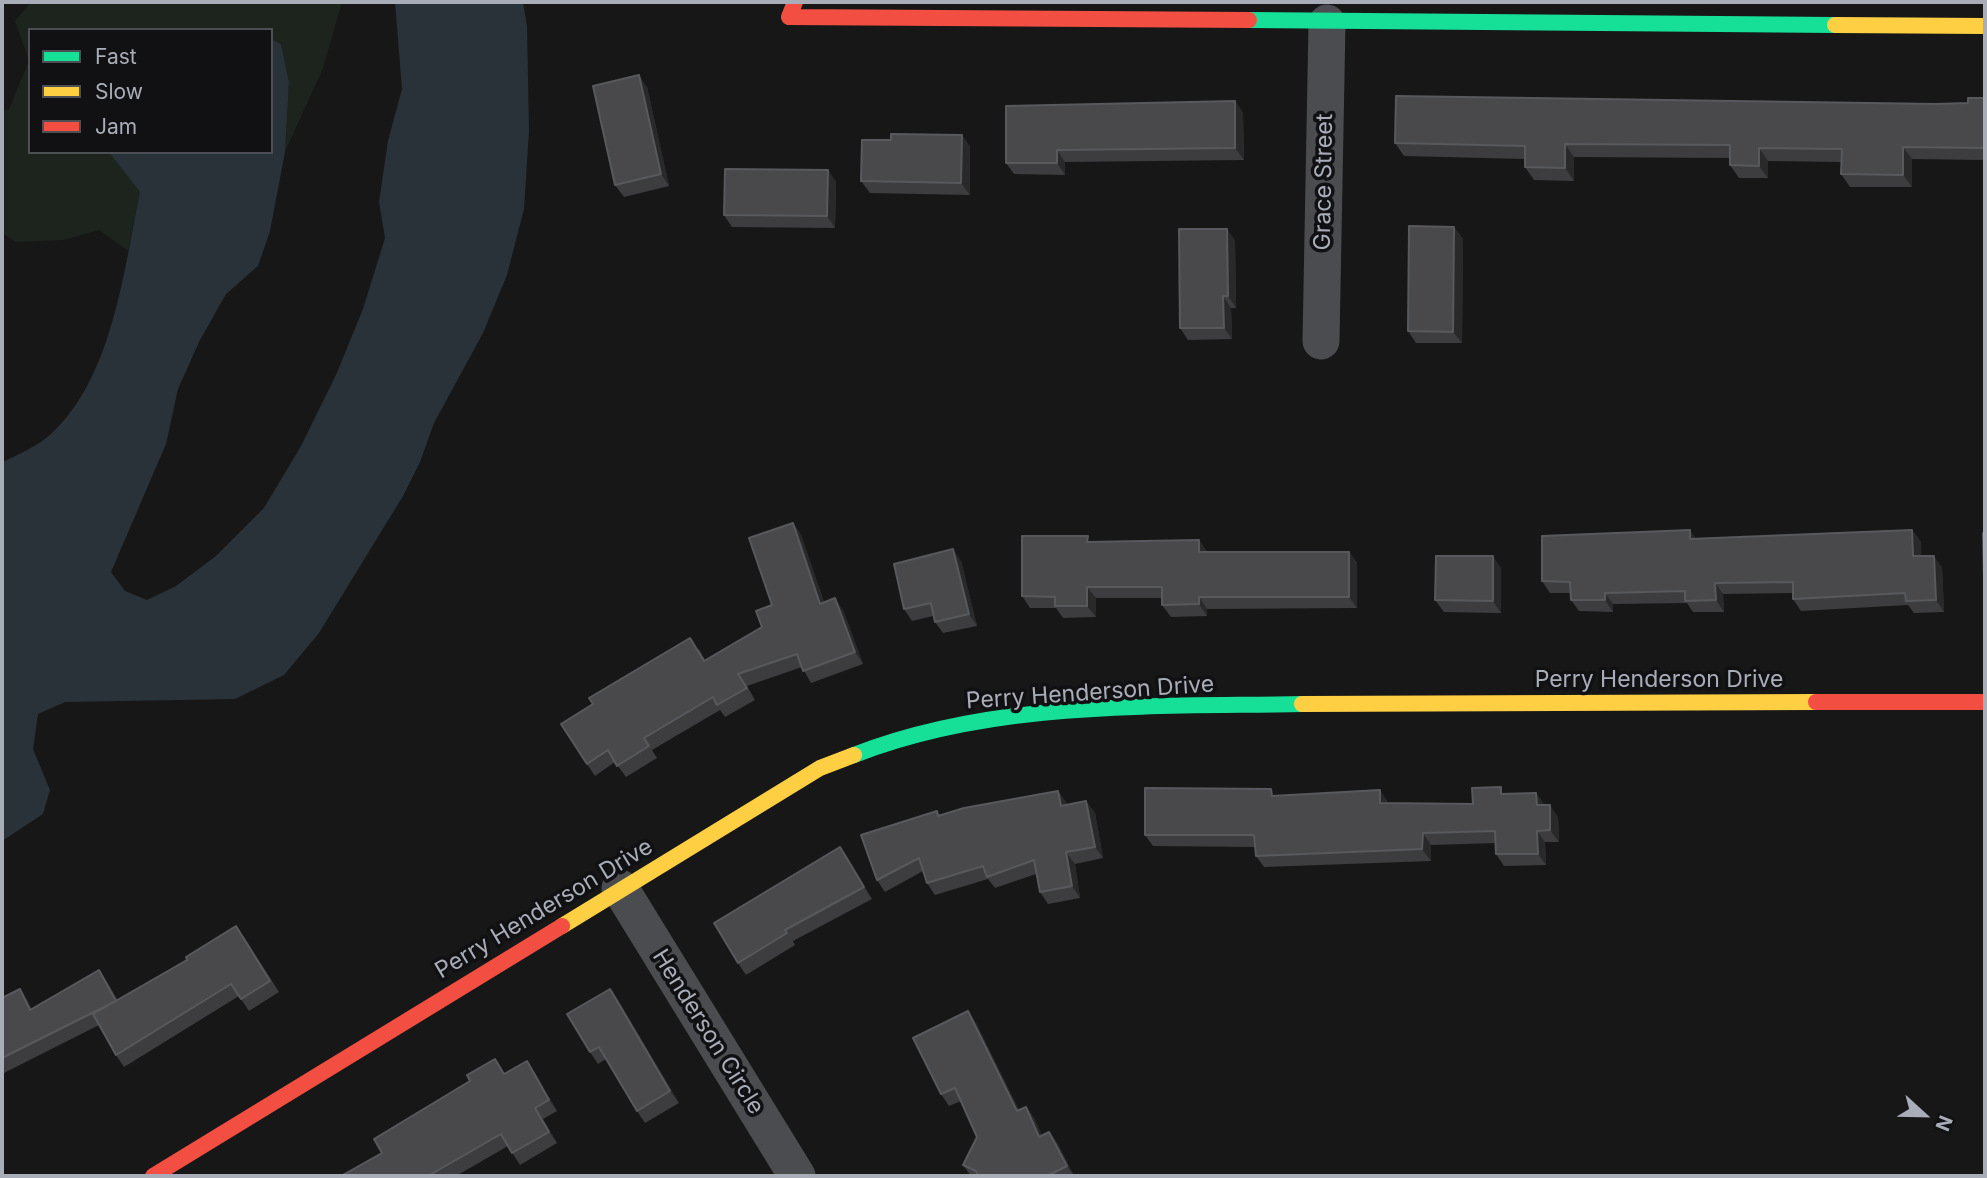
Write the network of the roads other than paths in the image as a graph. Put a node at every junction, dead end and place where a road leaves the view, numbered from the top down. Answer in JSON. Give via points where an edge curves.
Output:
{"nodes":[{"id":1,"x":795,"y":2,"type":"edge"},
{"id":2,"x":1327,"y":23,"type":"junction"},
{"id":3,"x":1985,"y":26,"type":"edge"},
{"id":4,"x":1321,"y":341,"type":"dead end"},
{"id":5,"x":1985,"y":702,"type":"edge"},
{"id":6,"x":620,"y":888,"type":"junction"},
{"id":7,"x":153,"y":1176,"type":"edge"},
{"id":8,"x":797,"y":1176,"type":"edge"}],
"edges":[{"from":1,"to":2,"type":"street","via":[[789,17]]},
{"from":2,"to":3,"type":"street"},
{"from":2,"to":4,"type":"street","name":"Grace Street"},
{"from":5,"to":6,"type":"street","name":"Perry Henderson Drive","via":[[1432,701],[1054,713],[971,722],[887,742],[820,768]]},
{"from":6,"to":7,"type":"street","name":"Perry Henderson Drive"},
{"from":6,"to":8,"type":"street","name":"Henderson Circle"}]}
